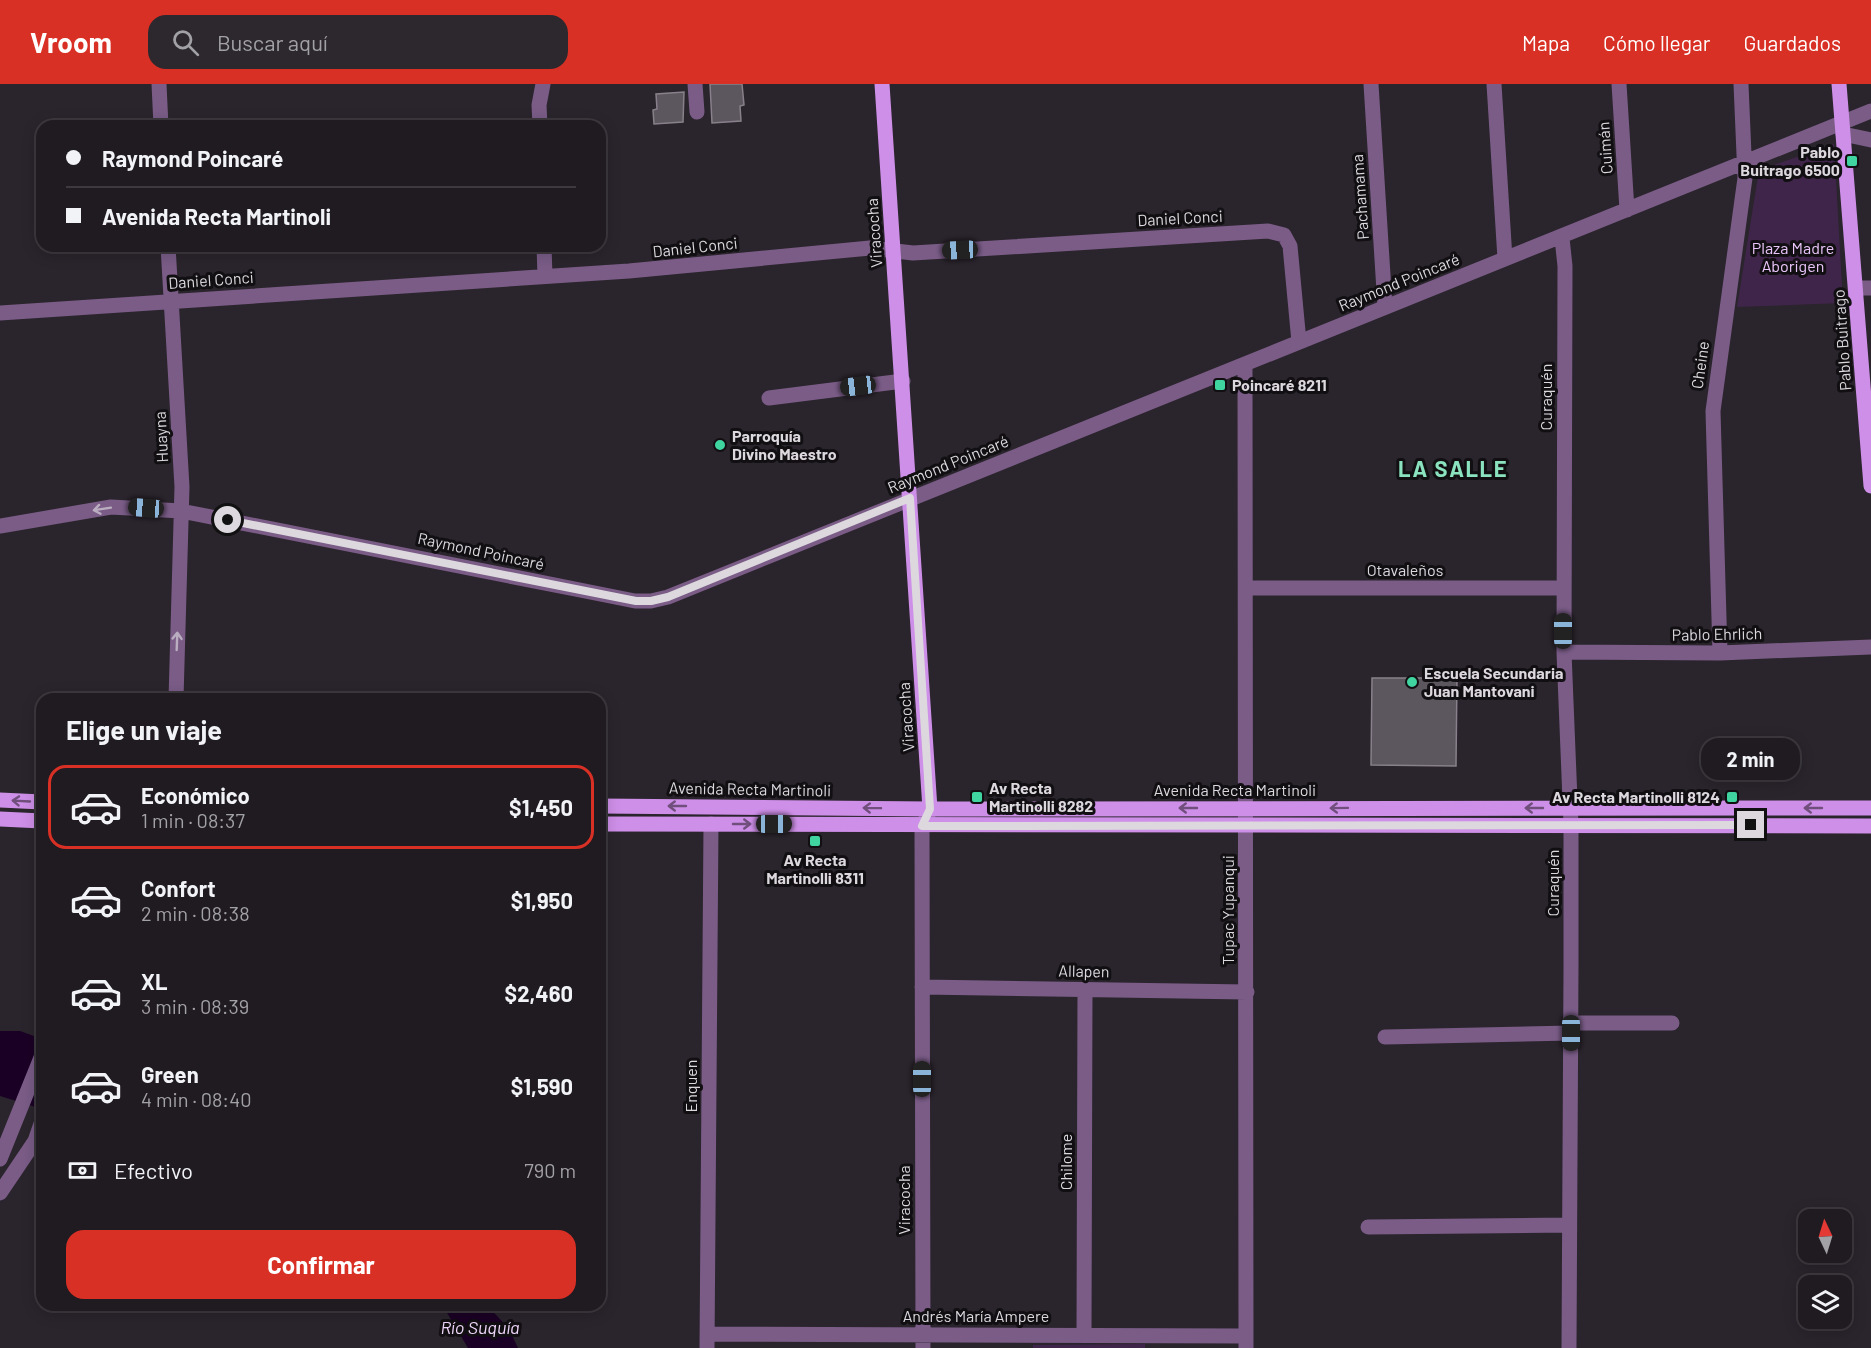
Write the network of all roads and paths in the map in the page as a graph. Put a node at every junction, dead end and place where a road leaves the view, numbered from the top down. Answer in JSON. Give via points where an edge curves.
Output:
{"nodes":[{"id":1,"x":159,"y":84,"type":"edge"},
{"id":2,"x":543,"y":84,"type":"edge"},
{"id":3,"x":695,"y":84,"type":"edge"},
{"id":4,"x":882,"y":84,"type":"edge"},
{"id":5,"x":1371,"y":84,"type":"edge"},
{"id":6,"x":1494,"y":84,"type":"edge"},
{"id":7,"x":1619,"y":84,"type":"edge"},
{"id":8,"x":1741,"y":84,"type":"edge"},
{"id":9,"x":1839,"y":84,"type":"edge"},
{"id":10,"x":1871,"y":111,"type":"edge"},
{"id":11,"x":697,"y":112,"type":"dead end"},
{"id":12,"x":161,"y":120,"type":"edge"},
{"id":13,"x":540,"y":120,"type":"edge"},
{"id":14,"x":1842,"y":129,"type":"junction"},
{"id":15,"x":1871,"y":140,"type":"edge"},
{"id":16,"x":1746,"y":163,"type":"junction"},
{"id":17,"x":1627,"y":210,"type":"junction"},
{"id":18,"x":1563,"y":238,"type":"junction"},
{"id":19,"x":168,"y":252,"type":"edge"},
{"id":20,"x":544,"y":252,"type":"edge"},
{"id":21,"x":894,"y":252,"type":"junction"},
{"id":22,"x":1505,"y":259,"type":"junction"},
{"id":23,"x":545,"y":276,"type":"junction"},
{"id":24,"x":1864,"y":288,"type":"edge"},
{"id":25,"x":171,"y":300,"type":"junction"},
{"id":26,"x":1386,"y":307,"type":"junction"},
{"id":27,"x":0,"y":313,"type":"edge"},
{"id":28,"x":1299,"y":342,"type":"junction"},
{"id":29,"x":1245,"y":365,"type":"junction"},
{"id":30,"x":903,"y":381,"type":"junction"},
{"id":31,"x":769,"y":398,"type":"dead end"},
{"id":32,"x":1869,"y":443,"type":"edge"},
{"id":33,"x":1871,"y":486,"type":"edge"},
{"id":34,"x":910,"y":498,"type":"junction"},
{"id":35,"x":181,"y":511,"type":"junction"},
{"id":36,"x":0,"y":526,"type":"edge"},
{"id":37,"x":1247,"y":588,"type":"junction"},
{"id":38,"x":1563,"y":588,"type":"junction"},
{"id":39,"x":1871,"y":647,"type":"edge"},
{"id":40,"x":1564,"y":652,"type":"junction"},
{"id":41,"x":1720,"y":653,"type":"junction"},
{"id":42,"x":176,"y":693,"type":"edge"},
{"id":43,"x":0,"y":800,"type":"edge"},
{"id":44,"x":36,"y":802,"type":"edge"},
{"id":45,"x":606,"y":806,"type":"edge"},
{"id":46,"x":1569,"y":808,"type":"junction"},
{"id":47,"x":1871,"y":808,"type":"edge"},
{"id":48,"x":930,"y":809,"type":"junction"},
{"id":49,"x":1246,"y":809,"type":"junction"},
{"id":50,"x":0,"y":819,"type":"edge"},
{"id":51,"x":36,"y":821,"type":"edge"},
{"id":52,"x":606,"y":824,"type":"edge"},
{"id":53,"x":711,"y":824,"type":"junction"},
{"id":54,"x":1246,"y":825,"type":"junction"},
{"id":55,"x":1570,"y":825,"type":"junction"},
{"id":56,"x":922,"y":826,"type":"junction"},
{"id":57,"x":1871,"y":826,"type":"edge"},
{"id":58,"x":922,"y":987,"type":"junction"},
{"id":59,"x":1085,"y":990,"type":"junction"},
{"id":60,"x":1246,"y":992,"type":"junction"},
{"id":61,"x":1672,"y":1023,"type":"dead end"},
{"id":62,"x":1571,"y":1028,"type":"junction"},
{"id":63,"x":1384,"y":1037,"type":"dead end"},
{"id":64,"x":36,"y":1070,"type":"edge"},
{"id":65,"x":36,"y":1138,"type":"edge"},
{"id":66,"x":0,"y":1160,"type":"edge"},
{"id":67,"x":17,"y":1170,"type":"junction"},
{"id":68,"x":0,"y":1193,"type":"edge"},
{"id":69,"x":1569,"y":1225,"type":"junction"},
{"id":70,"x":1368,"y":1227,"type":"dead end"},
{"id":71,"x":1084,"y":1334,"type":"junction"},
{"id":72,"x":707,"y":1341,"type":"edge"},
{"id":73,"x":923,"y":1341,"type":"edge"},
{"id":74,"x":1246,"y":1342,"type":"edge"},
{"id":75,"x":1569,"y":1348,"type":"edge"}],
"edges":[{"from":1,"to":12,"type":"street"},
{"from":2,"to":13,"type":"street"},
{"from":3,"to":11,"type":"street"},
{"from":4,"to":21,"type":"main road","name":"Viracocha"},
{"from":5,"to":26,"type":"street","name":"Pachamama"},
{"from":6,"to":22,"type":"street"},
{"from":7,"to":17,"type":"street","name":"Cuimán"},
{"from":8,"to":16,"type":"street","name":"Cheine"},
{"from":9,"to":14,"type":"main road","name":"Pablo Buitrago"},
{"from":10,"to":14,"type":"street","name":"Raymond Poincaré"},
{"from":14,"to":15,"type":"street"},
{"from":14,"to":16,"type":"street","name":"Raymond Poincaré"},
{"from":14,"to":24,"type":"main road","name":"Pablo Buitrago"},
{"from":16,"to":17,"type":"street","name":"Raymond Poincaré"},
{"from":16,"to":41,"type":"street","name":"Cheine","via":[[1713,411]]},
{"from":17,"to":18,"type":"street","name":"Raymond Poincaré"},
{"from":18,"to":22,"type":"street","name":"Raymond Poincaré"},
{"from":18,"to":38,"type":"street","name":"Curaquén"},
{"from":19,"to":25,"type":"street","name":"Huayna"},
{"from":20,"to":23,"type":"street"},
{"from":21,"to":23,"type":"street","name":"Daniel Conci","via":[[870,248]]},
{"from":21,"to":28,"type":"street","name":"Daniel Conci","via":[[1278,233],[1290,246]]},
{"from":21,"to":30,"type":"main road","name":"Viracocha"},
{"from":22,"to":26,"type":"street","name":"Raymond Poincaré"},
{"from":23,"to":25,"type":"street","name":"Daniel Conci"},
{"from":24,"to":32,"type":"main road","name":"Pablo Buitrago"},
{"from":25,"to":27,"type":"street","name":"Daniel Conci"},
{"from":25,"to":35,"type":"street","name":"Huayna"},
{"from":26,"to":28,"type":"street","name":"Raymond Poincaré"},
{"from":28,"to":29,"type":"street","name":"Raymond Poincaré"},
{"from":29,"to":34,"type":"street","name":"Raymond Poincaré"},
{"from":29,"to":37,"type":"street","name":"Tupac Yupanqui"},
{"from":30,"to":31,"type":"street"},
{"from":30,"to":34,"type":"main road","name":"Viracocha"},
{"from":32,"to":33,"type":"main road","name":"Pablo Buitrago"},
{"from":34,"to":35,"type":"street","name":"Raymond Poincaré","via":[[651,601]]},
{"from":34,"to":48,"type":"main road","name":"Viracocha"},
{"from":35,"to":36,"type":"street","name":"Raymond Poincaré","one_way":true,"via":[[111,507]]},
{"from":42,"to":35,"type":"street","name":"Huayna","one_way":true},
{"from":37,"to":38,"type":"street","name":"Otavaleños"},
{"from":37,"to":49,"type":"street","name":"Tupac Yupanqui"},
{"from":38,"to":40,"type":"street","name":"Curaquén"},
{"from":39,"to":41,"type":"street","name":"Pablo Ehrlich"},
{"from":40,"to":41,"type":"street","name":"Pablo Ehrlich"},
{"from":40,"to":46,"type":"street","name":"Curaquén"},
{"from":44,"to":43,"type":"main road","one_way":true},
{"from":48,"to":45,"type":"main road","name":"Avenida Recta Martinoli","one_way":true},
{"from":47,"to":46,"type":"main road","name":"Avenida Recta Martinoli","one_way":true},
{"from":46,"to":49,"type":"main road","name":"Avenida Recta Martinoli","one_way":true},
{"from":46,"to":55,"type":"street","name":"Curaquén"},
{"from":49,"to":48,"type":"main road","name":"Avenida Recta Martinoli","one_way":true},
{"from":48,"to":56,"type":"street","name":"Viracocha"},
{"from":49,"to":54,"type":"street","name":"Tupac Yupanqui"},
{"from":50,"to":51,"type":"main road"},
{"from":52,"to":53,"type":"main road"},
{"from":53,"to":56,"type":"main road","one_way":true},
{"from":53,"to":72,"type":"street","name":"Enquen"},
{"from":54,"to":55,"type":"main road"},
{"from":54,"to":56,"type":"main road"},
{"from":54,"to":60,"type":"street","name":"Tupac Yupanqui"},
{"from":55,"to":57,"type":"main road"},
{"from":55,"to":62,"type":"street","name":"Curaquén"},
{"from":56,"to":58,"type":"street","name":"Viracocha"},
{"from":58,"to":59,"type":"street","name":"Allapen"},
{"from":58,"to":73,"type":"street","name":"Viracocha"},
{"from":59,"to":60,"type":"street","name":"Allapen"},
{"from":59,"to":71,"type":"street","name":"Chilome"},
{"from":60,"to":74,"type":"street","name":"Tupac Yupanqui"},
{"from":61,"to":62,"type":"street"},
{"from":62,"to":63,"type":"street"},
{"from":62,"to":69,"type":"street","name":"Curaquén"},
{"from":64,"to":66,"type":"street"},
{"from":65,"to":67,"type":"street"},
{"from":66,"to":67,"type":"street"},
{"from":67,"to":68,"type":"street"},
{"from":69,"to":70,"type":"street"},
{"from":69,"to":75,"type":"street","name":"Curaquén"},
{"from":71,"to":73,"type":"street","name":"Andrés María Ampere"},
{"from":71,"to":74,"type":"street","name":"Andrés María Ampere"},
{"from":72,"to":73,"type":"street","name":"Andrés María Ampere"}]}
